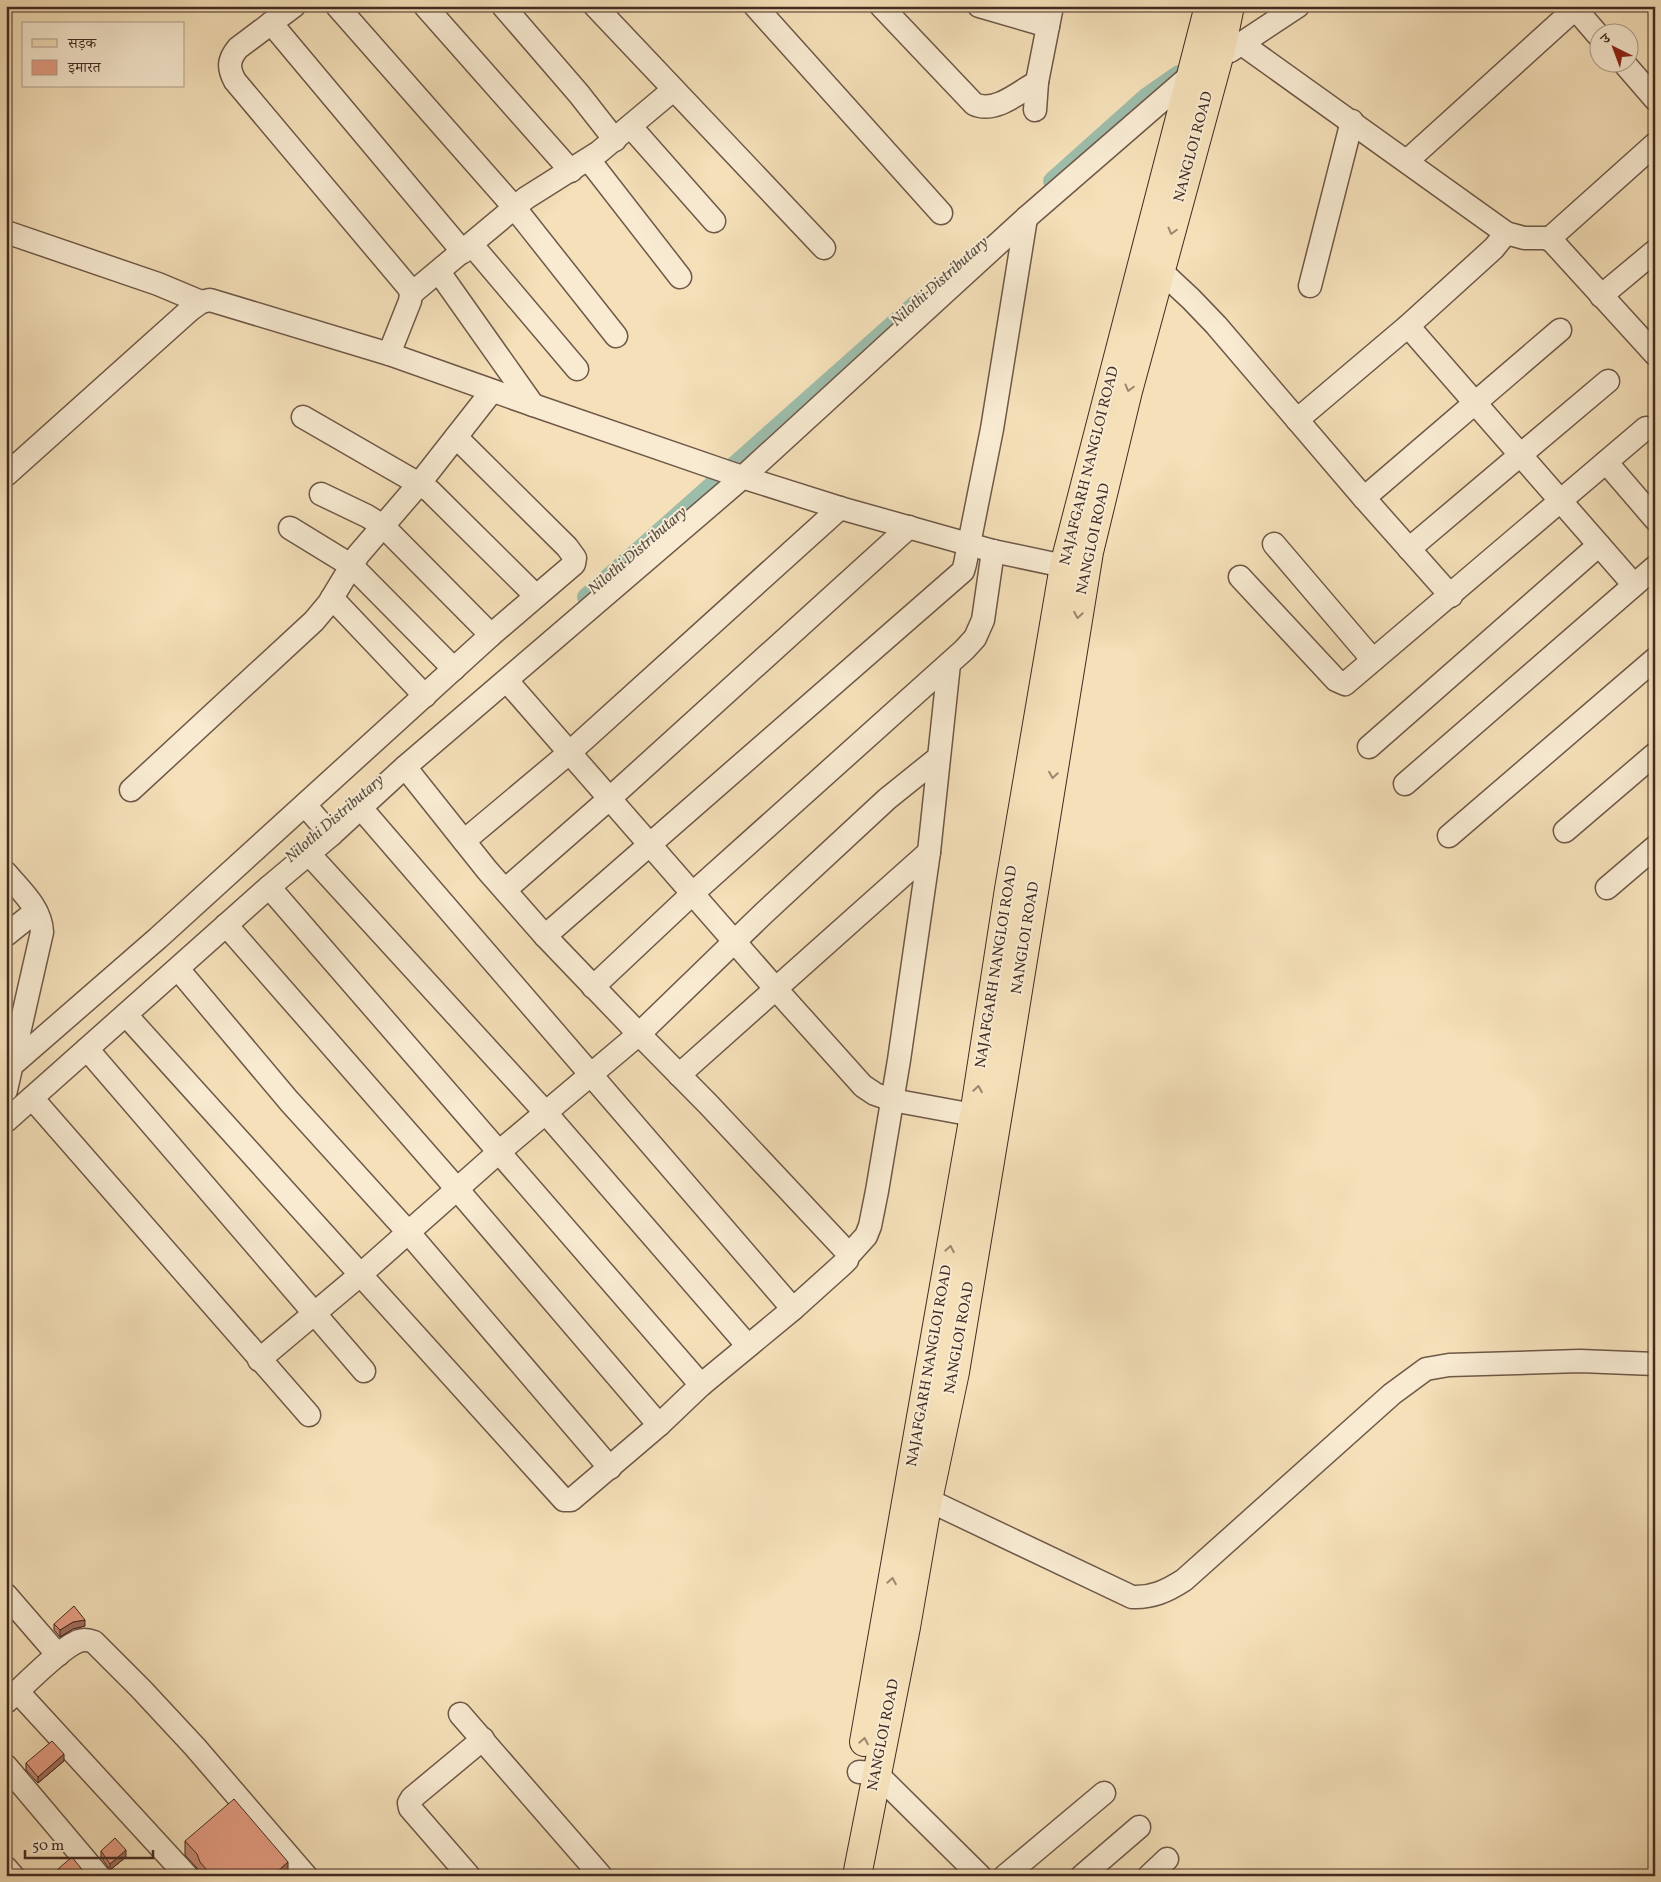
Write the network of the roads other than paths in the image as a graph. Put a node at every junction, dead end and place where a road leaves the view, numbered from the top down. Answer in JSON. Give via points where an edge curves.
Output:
{"nodes":[{"id":1,"x":294,"y":6,"type":"edge"},
{"id":2,"x":338,"y":6,"type":"edge"},
{"id":3,"x":425,"y":6,"type":"edge"},
{"id":4,"x":503,"y":6,"type":"edge"},
{"id":5,"x":595,"y":6,"type":"edge"},
{"id":6,"x":755,"y":6,"type":"edge"},
{"id":7,"x":881,"y":6,"type":"edge"},
{"id":8,"x":979,"y":6,"type":"edge"},
{"id":9,"x":1298,"y":6,"type":"edge"},
{"id":10,"x":1575,"y":7,"type":"edge"},
{"id":11,"x":1218,"y":11,"type":"edge"},
{"id":12,"x":1050,"y":16,"type":"edge"},
{"id":13,"x":272,"y":23,"type":"junction"},
{"id":14,"x":1588,"y":23,"type":"edge"},
{"id":15,"x":1210,"y":60,"type":"junction"},
{"id":16,"x":1631,"y":72,"type":"edge"},
{"id":17,"x":1037,"y":82,"type":"junction"},
{"id":18,"x":674,"y":90,"type":"junction"},
{"id":19,"x":1655,"y":99,"type":"edge"},
{"id":20,"x":1035,"y":110,"type":"dead end"},
{"id":21,"x":1352,"y":121,"type":"junction"},
{"id":22,"x":623,"y":133,"type":"junction"},
{"id":23,"x":1655,"y":144,"type":"edge"},
{"id":24,"x":1407,"y":161,"type":"junction"},
{"id":25,"x":580,"y":165,"type":"junction"},
{"id":26,"x":514,"y":208,"type":"junction"},
{"id":27,"x":941,"y":213,"type":"dead end"},
{"id":28,"x":1026,"y":218,"type":"junction"},
{"id":29,"x":714,"y":221,"type":"dead end"},
{"id":30,"x":6,"y":232,"type":"edge"},
{"id":31,"x":1506,"y":233,"type":"junction"},
{"id":32,"x":1549,"y":239,"type":"junction"},
{"id":33,"x":468,"y":248,"type":"junction"},
{"id":34,"x":824,"y":248,"type":"dead end"},
{"id":35,"x":1655,"y":251,"type":"edge"},
{"id":36,"x":1161,"y":271,"type":"junction"},
{"id":37,"x":439,"y":272,"type":"junction"},
{"id":38,"x":680,"y":277,"type":"dead end"},
{"id":39,"x":1310,"y":286,"type":"dead end"},
{"id":40,"x":411,"y":294,"type":"junction"},
{"id":41,"x":1601,"y":296,"type":"junction"},
{"id":42,"x":201,"y":302,"type":"junction"},
{"id":43,"x":1408,"y":326,"type":"junction"},
{"id":44,"x":1560,"y":330,"type":"dead end"},
{"id":45,"x":616,"y":336,"type":"dead end"},
{"id":46,"x":1650,"y":340,"type":"edge"},
{"id":47,"x":389,"y":354,"type":"junction"},
{"id":48,"x":577,"y":369,"type":"dead end"},
{"id":49,"x":1608,"y":381,"type":"dead end"},
{"id":50,"x":492,"y":391,"type":"junction"},
{"id":51,"x":1475,"y":402,"type":"junction"},
{"id":52,"x":533,"y":406,"type":"junction"},
{"id":53,"x":303,"y":417,"type":"dead end"},
{"id":54,"x":1297,"y":420,"type":"junction"},
{"id":55,"x":1646,"y":428,"type":"dead end"},
{"id":56,"x":456,"y":438,"type":"junction"},
{"id":57,"x":1521,"y":454,"type":"junction"},
{"id":58,"x":1606,"y":462,"type":"junction"},
{"id":59,"x":6,"y":475,"type":"edge"},
{"id":60,"x":742,"y":477,"type":"junction"},
{"id":61,"x":418,"y":484,"type":"junction"},
{"id":62,"x":321,"y":494,"type":"dead end"},
{"id":63,"x":1364,"y":498,"type":"junction"},
{"id":64,"x":1561,"y":500,"type":"junction"},
{"id":65,"x":840,"y":508,"type":"junction"},
{"id":66,"x":1655,"y":519,"type":"edge"},
{"id":67,"x":1085,"y":523,"type":"junction"},
{"id":68,"x":383,"y":526,"type":"junction"},
{"id":69,"x":910,"y":527,"type":"junction"},
{"id":70,"x":290,"y":528,"type":"dead end"},
{"id":71,"x":968,"y":544,"type":"junction"},
{"id":72,"x":1274,"y":544,"type":"dead end"},
{"id":73,"x":1599,"y":545,"type":"junction"},
{"id":74,"x":1409,"y":549,"type":"junction"},
{"id":75,"x":993,"y":551,"type":"junction"},
{"id":76,"x":352,"y":566,"type":"junction"},
{"id":77,"x":1064,"y":566,"type":"junction"},
{"id":78,"x":1655,"y":567,"type":"edge"},
{"id":79,"x":1240,"y":577,"type":"dead end"},
{"id":80,"x":1634,"y":585,"type":"junction"},
{"id":81,"x":536,"y":596,"type":"junction"},
{"id":82,"x":1451,"y":596,"type":"junction"},
{"id":83,"x":332,"y":598,"type":"junction"},
{"id":84,"x":491,"y":635,"type":"junction"},
{"id":85,"x":1655,"y":659,"type":"edge"},
{"id":86,"x":1373,"y":660,"type":"junction"},
{"id":87,"x":949,"y":664,"type":"junction"},
{"id":88,"x":454,"y":669,"type":"junction"},
{"id":89,"x":507,"y":680,"type":"junction"},
{"id":90,"x":425,"y":696,"type":"junction"},
{"id":91,"x":1369,"y":747,"type":"dead end"},
{"id":92,"x":569,"y":753,"type":"junction"},
{"id":93,"x":1655,"y":754,"type":"edge"},
{"id":94,"x":938,"y":758,"type":"junction"},
{"id":95,"x":405,"y":766,"type":"junction"},
{"id":96,"x":1406,"y":784,"type":"dead end"},
{"id":97,"x":131,"y":790,"type":"dead end"},
{"id":98,"x":609,"y":799,"type":"junction"},
{"id":99,"x":360,"y":807,"type":"junction"},
{"id":100,"x":308,"y":808,"type":"junction"},
{"id":101,"x":328,"y":831,"type":"junction"},
{"id":102,"x":1565,"y":831,"type":"dead end"},
{"id":103,"x":1449,"y":836,"type":"dead end"},
{"id":104,"x":464,"y":841,"type":"junction"},
{"id":105,"x":650,"y":845,"type":"junction"},
{"id":106,"x":1655,"y":847,"type":"edge"},
{"id":107,"x":929,"y":852,"type":"junction"},
{"id":108,"x":309,"y":854,"type":"junction"},
{"id":109,"x":6,"y":874,"type":"edge"},
{"id":110,"x":269,"y":887,"type":"junction"},
{"id":111,"x":1607,"y":888,"type":"dead end"},
{"id":112,"x":505,"y":890,"type":"junction"},
{"id":113,"x":692,"y":894,"type":"junction"},
{"id":114,"x":36,"y":910,"type":"junction"},
{"id":115,"x":226,"y":925,"type":"junction"},
{"id":116,"x":6,"y":935,"type":"edge"},
{"id":117,"x":545,"y":936,"type":"junction"},
{"id":118,"x":734,"y":942,"type":"junction"},
{"id":119,"x":178,"y":969,"type":"junction"},
{"id":120,"x":593,"y":987,"type":"junction"},
{"id":121,"x":775,"y":988,"type":"junction"},
{"id":122,"x":126,"y":1015,"type":"junction"},
{"id":123,"x":639,"y":1034,"type":"junction"},
{"id":124,"x":87,"y":1049,"type":"junction"},
{"id":125,"x":12,"y":1065,"type":"junction"},
{"id":126,"x":591,"y":1075,"type":"junction"},
{"id":127,"x":679,"y":1075,"type":"junction"},
{"id":128,"x":6,"y":1090,"type":"edge"},
{"id":129,"x":32,"y":1098,"type":"junction"},
{"id":130,"x":892,"y":1100,"type":"junction"},
{"id":131,"x":545,"y":1112,"type":"junction"},
{"id":132,"x":985,"y":1117,"type":"junction"},
{"id":133,"x":6,"y":1121,"type":"edge"},
{"id":134,"x":500,"y":1151,"type":"junction"},
{"id":135,"x":457,"y":1189,"type":"junction"},
{"id":136,"x":408,"y":1232,"type":"junction"},
{"id":137,"x":847,"y":1257,"type":"junction"},
{"id":138,"x":360,"y":1275,"type":"junction"},
{"id":139,"x":793,"y":1309,"type":"junction"},
{"id":140,"x":314,"y":1313,"type":"junction"},
{"id":141,"x":748,"y":1346,"type":"junction"},
{"id":142,"x":259,"y":1360,"type":"junction"},
{"id":143,"x":1655,"y":1364,"type":"edge"},
{"id":144,"x":364,"y":1371,"type":"dead end"},
{"id":145,"x":701,"y":1385,"type":"junction"},
{"id":146,"x":309,"y":1415,"type":"dead end"},
{"id":147,"x":659,"y":1425,"type":"junction"},
{"id":148,"x":610,"y":1468,"type":"junction"},
{"id":149,"x":928,"y":1500,"type":"junction"},
{"id":150,"x":6,"y":1594,"type":"edge"},
{"id":151,"x":58,"y":1655,"type":"junction"},
{"id":152,"x":12,"y":1697,"type":"edge"},
{"id":153,"x":460,"y":1714,"type":"dead end"},
{"id":154,"x":483,"y":1739,"type":"junction"},
{"id":155,"x":6,"y":1766,"type":"edge"},
{"id":156,"x":867,"y":1772,"type":"junction"},
{"id":157,"x":1104,"y":1794,"type":"dead end"},
{"id":158,"x":1139,"y":1827,"type":"dead end"},
{"id":159,"x":1167,"y":1859,"type":"dead end"},
{"id":160,"x":6,"y":1868,"type":"edge"},
{"id":161,"x":13,"y":1876,"type":"edge"},
{"id":162,"x":99,"y":1876,"type":"edge"},
{"id":163,"x":187,"y":1876,"type":"edge"},
{"id":164,"x":306,"y":1876,"type":"edge"},
{"id":165,"x":469,"y":1876,"type":"edge"},
{"id":166,"x":601,"y":1876,"type":"edge"},
{"id":167,"x":842,"y":1876,"type":"edge"},
{"id":168,"x":856,"y":1876,"type":"edge"},
{"id":169,"x":980,"y":1876,"type":"edge"},
{"id":170,"x":1005,"y":1876,"type":"edge"},
{"id":171,"x":1082,"y":1876,"type":"edge"},
{"id":172,"x":1149,"y":1876,"type":"edge"}],
"edges":[{"from":1,"to":13,"type":"street"},
{"from":2,"to":26,"type":"street"},
{"from":3,"to":25,"type":"street"},
{"from":4,"to":22,"type":"street","via":[[579,94]]},
{"from":5,"to":18,"type":"street"},
{"from":6,"to":27,"type":"street"},
{"from":7,"to":17,"type":"street","via":[[981,108],[996,105]]},
{"from":8,"to":12,"type":"street"},
{"from":9,"to":15,"type":"street"},
{"from":10,"to":14,"type":"street"},
{"from":10,"to":24,"type":"street"},
{"from":11,"to":15,"type":"main road","name":"NANGLOI ROAD"},
{"from":12,"to":17,"type":"street"},
{"from":13,"to":33,"type":"street"},
{"from":13,"to":40,"type":"street","via":[[238,48],[232,56],[230,72],[403,279]]},
{"from":15,"to":21,"type":"street"},
{"from":15,"to":28,"type":"street"},
{"from":15,"to":36,"type":"main road","name":"NANGLOI ROAD","one_way":true},
{"from":15,"to":67,"type":"main road","name":"NAJAFGARH NANGLOI ROAD"},
{"from":16,"to":19,"type":"street"},
{"from":17,"to":20,"type":"street"},
{"from":18,"to":22,"type":"street"},
{"from":18,"to":34,"type":"street"},
{"from":21,"to":24,"type":"street"},
{"from":21,"to":39,"type":"street"},
{"from":22,"to":25,"type":"street"},
{"from":22,"to":29,"type":"street"},
{"from":23,"to":32,"type":"street"},
{"from":24,"to":31,"type":"street"},
{"from":25,"to":26,"type":"street"},
{"from":25,"to":38,"type":"street"},
{"from":26,"to":33,"type":"street"},
{"from":26,"to":45,"type":"street"},
{"from":28,"to":60,"type":"street"},
{"from":28,"to":71,"type":"street","via":[[990,438]]},
{"from":30,"to":42,"type":"street"},
{"from":31,"to":32,"type":"street"},
{"from":31,"to":43,"type":"street","via":[[1494,248]]},
{"from":32,"to":41,"type":"street"},
{"from":33,"to":37,"type":"street"},
{"from":33,"to":48,"type":"street"},
{"from":35,"to":41,"type":"street"},
{"from":36,"to":54,"type":"street","via":[[1216,325]]},
{"from":36,"to":67,"type":"main road","name":"NANGLOI ROAD","one_way":true,"via":[[1128,391]]},
{"from":37,"to":40,"type":"street"},
{"from":37,"to":52,"type":"street"},
{"from":40,"to":47,"type":"street"},
{"from":41,"to":46,"type":"street"},
{"from":42,"to":47,"type":"street","via":[[215,301]]},
{"from":42,"to":59,"type":"street"},
{"from":43,"to":51,"type":"street"},
{"from":43,"to":54,"type":"street"},
{"from":44,"to":51,"type":"street"},
{"from":47,"to":50,"type":"street"},
{"from":49,"to":57,"type":"street"},
{"from":50,"to":52,"type":"street"},
{"from":50,"to":56,"type":"street"},
{"from":51,"to":57,"type":"street"},
{"from":51,"to":63,"type":"street"},
{"from":52,"to":60,"type":"street"},
{"from":53,"to":61,"type":"street"},
{"from":54,"to":63,"type":"street"},
{"from":55,"to":58,"type":"street"},
{"from":56,"to":61,"type":"street"},
{"from":56,"to":81,"type":"street","via":[[574,555],[574,564],[569,570]]},
{"from":57,"to":64,"type":"street"},
{"from":57,"to":74,"type":"street"},
{"from":58,"to":64,"type":"street"},
{"from":58,"to":66,"type":"street"},
{"from":60,"to":65,"type":"street"},
{"from":60,"to":89,"type":"street"},
{"from":61,"to":68,"type":"street"},
{"from":61,"to":81,"type":"street","via":[[443,503]]},
{"from":62,"to":68,"type":"street"},
{"from":63,"to":74,"type":"street"},
{"from":64,"to":73,"type":"street"},
{"from":64,"to":82,"type":"street"},
{"from":65,"to":69,"type":"street"},
{"from":65,"to":92,"type":"street"},
{"from":67,"to":77,"type":"main road","name":"NAJAFGARH NANGLOI ROAD"},
{"from":67,"to":132,"type":"main road","name":"NANGLOI ROAD","one_way":true,"via":[[1087,562]]},
{"from":68,"to":76,"type":"street"},
{"from":68,"to":84,"type":"street"},
{"from":69,"to":71,"type":"street"},
{"from":69,"to":98,"type":"street"},
{"from":70,"to":76,"type":"street"},
{"from":71,"to":75,"type":"street"},
{"from":71,"to":105,"type":"street","via":[[964,568],[958,575]]},
{"from":72,"to":86,"type":"street"},
{"from":73,"to":80,"type":"street"},
{"from":73,"to":91,"type":"street"},
{"from":74,"to":82,"type":"street"},
{"from":75,"to":77,"type":"street"},
{"from":75,"to":87,"type":"street","via":[[981,625],[975,638]]},
{"from":76,"to":83,"type":"street"},
{"from":76,"to":88,"type":"street"},
{"from":132,"to":77,"type":"main road","name":"NAJAFGARH NANGLOI ROAD","one_way":true,"via":[[1009,889]]},
{"from":78,"to":80,"type":"street"},
{"from":79,"to":86,"type":"street","via":[[1340,682],[1348,683]]},
{"from":80,"to":96,"type":"street"},
{"from":81,"to":84,"type":"street"},
{"from":82,"to":86,"type":"street"},
{"from":83,"to":90,"type":"street"},
{"from":83,"to":97,"type":"street","via":[[307,628]]},
{"from":84,"to":88,"type":"street"},
{"from":85,"to":103,"type":"street"},
{"from":87,"to":94,"type":"street"},
{"from":87,"to":113,"type":"street"},
{"from":88,"to":90,"type":"street"},
{"from":89,"to":92,"type":"street"},
{"from":89,"to":95,"type":"street"},
{"from":90,"to":100,"type":"street"},
{"from":92,"to":98,"type":"street"},
{"from":92,"to":104,"type":"street"},
{"from":93,"to":102,"type":"street"},
{"from":94,"to":107,"type":"street"},
{"from":94,"to":118,"type":"street","via":[[887,799]]},
{"from":95,"to":99,"type":"street"},
{"from":95,"to":104,"type":"street"},
{"from":98,"to":105,"type":"street"},
{"from":98,"to":112,"type":"street"},
{"from":99,"to":101,"type":"street"},
{"from":99,"to":126,"type":"street"},
{"from":100,"to":101,"type":"street"},
{"from":100,"to":125,"type":"street"},
{"from":101,"to":108,"type":"street"},
{"from":104,"to":112,"type":"street"},
{"from":105,"to":113,"type":"street"},
{"from":105,"to":117,"type":"street"},
{"from":106,"to":111,"type":"street"},
{"from":107,"to":121,"type":"street"},
{"from":107,"to":130,"type":"street"},
{"from":108,"to":110,"type":"street"},
{"from":108,"to":131,"type":"street"},
{"from":109,"to":114,"type":"street"},
{"from":110,"to":115,"type":"street"},
{"from":110,"to":134,"type":"street"},
{"from":112,"to":117,"type":"street"},
{"from":113,"to":118,"type":"street"},
{"from":113,"to":120,"type":"street"},
{"from":114,"to":116,"type":"street"},
{"from":114,"to":125,"type":"street","via":[[42,932]]},
{"from":115,"to":119,"type":"street"},
{"from":115,"to":135,"type":"street"},
{"from":117,"to":120,"type":"street"},
{"from":118,"to":121,"type":"street"},
{"from":118,"to":123,"type":"street"},
{"from":119,"to":122,"type":"street"},
{"from":119,"to":136,"type":"street","via":[[290,1101]]},
{"from":120,"to":123,"type":"street"},
{"from":121,"to":127,"type":"street"},
{"from":121,"to":130,"type":"street","via":[[863,1086]]},
{"from":122,"to":124,"type":"street"},
{"from":122,"to":138,"type":"street"},
{"from":123,"to":126,"type":"street"},
{"from":123,"to":127,"type":"street"},
{"from":124,"to":129,"type":"street"},
{"from":124,"to":140,"type":"street"},
{"from":125,"to":128,"type":"street"},
{"from":126,"to":131,"type":"street"},
{"from":126,"to":139,"type":"street"},
{"from":127,"to":137,"type":"street","via":[[842,1246]]},
{"from":129,"to":133,"type":"street"},
{"from":129,"to":142,"type":"street"},
{"from":130,"to":132,"type":"street"},
{"from":130,"to":137,"type":"street","via":[[870,1226],[861,1243]]},
{"from":131,"to":134,"type":"street"},
{"from":131,"to":141,"type":"street"},
{"from":132,"to":149,"type":"main road","name":"NANGLOI ROAD","via":[[955,1372]]},
{"from":156,"to":132,"type":"main road","name":"NAJAFGARH NANGLOI ROAD","one_way":true},
{"from":134,"to":135,"type":"street"},
{"from":134,"to":145,"type":"street"},
{"from":135,"to":136,"type":"street"},
{"from":135,"to":147,"type":"street"},
{"from":136,"to":138,"type":"street"},
{"from":136,"to":148,"type":"street"},
{"from":137,"to":139,"type":"street"},
{"from":138,"to":140,"type":"street"},
{"from":138,"to":148,"type":"street","via":[[564,1500],[572,1500]]},
{"from":139,"to":141,"type":"street"},
{"from":140,"to":142,"type":"street"},
{"from":140,"to":144,"type":"street"},
{"from":141,"to":145,"type":"street"},
{"from":142,"to":146,"type":"street"},
{"from":143,"to":149,"type":"street","via":[[1580,1361],[1449,1365],[1426,1369],[1392,1394],[1184,1580],[1157,1595],[1132,1597]]},
{"from":145,"to":147,"type":"street"},
{"from":147,"to":148,"type":"street"},
{"from":149,"to":156,"type":"main road","name":"NANGLOI ROAD","via":[[906,1627]]},
{"from":150,"to":151,"type":"street"},
{"from":151,"to":152,"type":"street"},
{"from":151,"to":164,"type":"street","via":[[80,1640],[89,1640],[98,1646],[195,1747]]},
{"from":152,"to":163,"type":"street"},
{"from":153,"to":154,"type":"street"},
{"from":154,"to":165,"type":"street","via":[[409,1803]]},
{"from":154,"to":166,"type":"street"},
{"from":155,"to":162,"type":"street"},
{"from":156,"to":167,"type":"main road","name":"NAJAFGARH NANGLOI ROAD"},
{"from":156,"to":168,"type":"main road","name":"NANGLOI ROAD"},
{"from":156,"to":169,"type":"street"},
{"from":157,"to":170,"type":"street"},
{"from":158,"to":171,"type":"street"},
{"from":159,"to":172,"type":"street"},
{"from":160,"to":161,"type":"street"}]}
